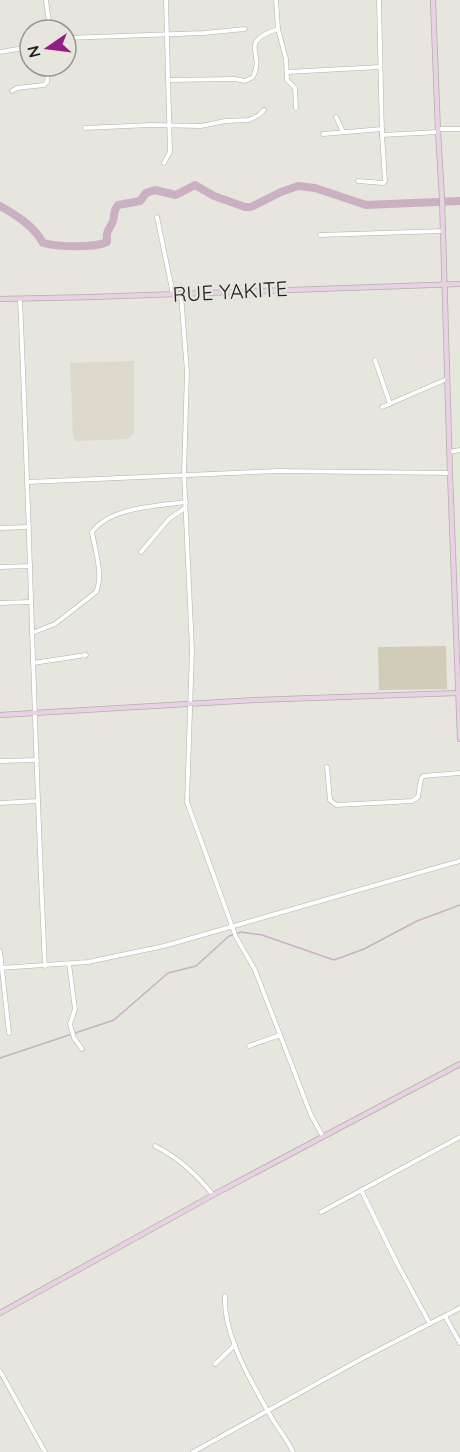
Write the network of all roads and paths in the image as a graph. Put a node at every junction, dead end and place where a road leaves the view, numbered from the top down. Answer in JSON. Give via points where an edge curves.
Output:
{"nodes":[{"id":1,"x":46,"y":0,"type":"edge"},
{"id":2,"x":166,"y":0,"type":"edge"},
{"id":3,"x":276,"y":0,"type":"edge"},
{"id":4,"x":379,"y":0,"type":"edge"},
{"id":5,"x":433,"y":0,"type":"edge"},
{"id":6,"x":49,"y":18,"type":"edge"},
{"id":7,"x":245,"y":29,"type":"dead end"},
{"id":8,"x":278,"y":29,"type":"junction"},
{"id":9,"x":167,"y":35,"type":"junction"},
{"id":10,"x":78,"y":38,"type":"edge"},
{"id":11,"x":18,"y":49,"type":"edge"},
{"id":12,"x":0,"y":52,"type":"edge"},
{"id":13,"x":380,"y":67,"type":"junction"},
{"id":14,"x":286,"y":72,"type":"junction"},
{"id":15,"x":48,"y":78,"type":"edge"},
{"id":16,"x":168,"y":80,"type":"junction"},
{"id":17,"x":12,"y":91,"type":"dead end"},
{"id":18,"x":296,"y":108,"type":"dead end"},
{"id":19,"x":264,"y":110,"type":"dead end"},
{"id":20,"x":336,"y":117,"type":"dead end"},
{"id":21,"x":170,"y":125,"type":"junction"},
{"id":22,"x":85,"y":128,"type":"dead end"},
{"id":23,"x":460,"y":129,"type":"edge"},
{"id":24,"x":438,"y":131,"type":"junction"},
{"id":25,"x":343,"y":132,"type":"junction"},
{"id":26,"x":382,"y":132,"type":"junction"},
{"id":27,"x":323,"y":134,"type":"dead end"},
{"id":28,"x":164,"y":163,"type":"dead end"},
{"id":29,"x":358,"y":181,"type":"dead end"},
{"id":30,"x":157,"y":217,"type":"dead end"},
{"id":31,"x":443,"y":231,"type":"junction"},
{"id":32,"x":320,"y":235,"type":"dead end"},
{"id":33,"x":460,"y":284,"type":"edge"},
{"id":34,"x":445,"y":285,"type":"junction"},
{"id":35,"x":173,"y":294,"type":"junction"},
{"id":36,"x":181,"y":294,"type":"junction"},
{"id":37,"x":0,"y":298,"type":"edge"},
{"id":38,"x":20,"y":298,"type":"junction"},
{"id":39,"x":375,"y":360,"type":"dead end"},
{"id":40,"x":447,"y":379,"type":"junction"},
{"id":41,"x":390,"y":404,"type":"junction"},
{"id":42,"x":382,"y":407,"type":"dead end"},
{"id":43,"x":460,"y":450,"type":"edge"},
{"id":44,"x":449,"y":452,"type":"junction"},
{"id":45,"x":450,"y":473,"type":"junction"},
{"id":46,"x":184,"y":474,"type":"junction"},
{"id":47,"x":28,"y":482,"type":"junction"},
{"id":48,"x":186,"y":502,"type":"junction"},
{"id":49,"x":185,"y":507,"type":"junction"},
{"id":50,"x":460,"y":523,"type":"edge"},
{"id":51,"x":452,"y":525,"type":"junction"},
{"id":52,"x":29,"y":527,"type":"junction"},
{"id":53,"x":0,"y":528,"type":"edge"},
{"id":54,"x":141,"y":552,"type":"dead end"},
{"id":55,"x":30,"y":566,"type":"junction"},
{"id":56,"x":0,"y":567,"type":"edge"},
{"id":57,"x":454,"y":577,"type":"junction"},
{"id":58,"x":460,"y":577,"type":"edge"},
{"id":59,"x":31,"y":602,"type":"junction"},
{"id":60,"x":0,"y":603,"type":"edge"},
{"id":61,"x":32,"y":633,"type":"junction"},
{"id":62,"x":86,"y":654,"type":"dead end"},
{"id":63,"x":33,"y":663,"type":"junction"},
{"id":64,"x":458,"y":693,"type":"edge"},
{"id":65,"x":191,"y":704,"type":"junction"},
{"id":66,"x":34,"y":714,"type":"junction"},
{"id":67,"x":0,"y":715,"type":"edge"},
{"id":68,"x":460,"y":739,"type":"edge"},
{"id":69,"x":37,"y":760,"type":"junction"},
{"id":70,"x":0,"y":761,"type":"edge"},
{"id":71,"x":327,"y":767,"type":"dead end"},
{"id":72,"x":460,"y":773,"type":"edge"},
{"id":73,"x":38,"y":801,"type":"junction"},
{"id":74,"x":0,"y":803,"type":"edge"},
{"id":75,"x":460,"y":861,"type":"edge"},
{"id":76,"x":233,"y":928,"type":"junction"},
{"id":77,"x":0,"y":951,"type":"edge"},
{"id":78,"x":69,"y":964,"type":"junction"},
{"id":79,"x":45,"y":966,"type":"junction"},
{"id":80,"x":0,"y":968,"type":"edge"},
{"id":81,"x":9,"y":1033,"type":"dead end"},
{"id":82,"x":280,"y":1035,"type":"junction"},
{"id":83,"x":249,"y":1046,"type":"dead end"},
{"id":84,"x":82,"y":1049,"type":"dead end"},
{"id":85,"x":460,"y":1064,"type":"edge"},
{"id":86,"x":323,"y":1137,"type":"junction"},
{"id":87,"x":460,"y":1137,"type":"edge"},
{"id":88,"x":155,"y":1146,"type":"dead end"},
{"id":89,"x":361,"y":1190,"type":"junction"},
{"id":90,"x":213,"y":1195,"type":"junction"},
{"id":91,"x":321,"y":1212,"type":"dead end"},
{"id":92,"x":225,"y":1296,"type":"dead end"},
{"id":93,"x":460,"y":1308,"type":"edge"},
{"id":94,"x":0,"y":1313,"type":"edge"},
{"id":95,"x":445,"y":1316,"type":"junction"},
{"id":96,"x":430,"y":1324,"type":"junction"},
{"id":97,"x":460,"y":1343,"type":"edge"},
{"id":98,"x":235,"y":1345,"type":"junction"},
{"id":99,"x":215,"y":1364,"type":"dead end"},
{"id":100,"x":0,"y":1371,"type":"edge"},
{"id":101,"x":268,"y":1410,"type":"junction"},
{"id":102,"x":45,"y":1452,"type":"edge"},
{"id":103,"x":193,"y":1452,"type":"edge"},
{"id":104,"x":293,"y":1452,"type":"edge"}],
"edges":[{"from":1,"to":6,"type":"street"},
{"from":2,"to":9,"type":"street"},
{"from":3,"to":8,"type":"street"},
{"from":4,"to":13,"type":"street"},
{"from":5,"to":24,"type":"main road"},
{"from":7,"to":9,"type":"street"},
{"from":8,"to":14,"type":"street"},
{"from":8,"to":16,"type":"street","via":[[258,38],[257,69],[245,81]]},
{"from":9,"to":10,"type":"street"},
{"from":9,"to":16,"type":"street"},
{"from":11,"to":12,"type":"street"},
{"from":13,"to":14,"type":"street"},
{"from":13,"to":26,"type":"street"},
{"from":14,"to":18,"type":"street","via":[[288,83],[296,90]]},
{"from":15,"to":17,"type":"street","via":[[44,85]]},
{"from":16,"to":21,"type":"street"},
{"from":19,"to":21,"type":"street","via":[[249,120]]},
{"from":20,"to":25,"type":"street"},
{"from":21,"to":22,"type":"street"},
{"from":21,"to":28,"type":"street","via":[[170,152]]},
{"from":23,"to":24,"type":"street"},
{"from":24,"to":26,"type":"street"},
{"from":24,"to":31,"type":"main road"},
{"from":25,"to":26,"type":"street"},
{"from":25,"to":27,"type":"street"},
{"from":26,"to":29,"type":"street","via":[[385,181]]},
{"from":30,"to":35,"type":"street"},
{"from":31,"to":32,"type":"street"},
{"from":31,"to":34,"type":"main road"},
{"from":33,"to":34,"type":"main road","name":"RUE YAKITE"},
{"from":34,"to":36,"type":"main road","name":"RUE YAKITE"},
{"from":34,"to":40,"type":"main road"},
{"from":35,"to":36,"type":"main road","name":"RUE YAKITE"},
{"from":35,"to":38,"type":"main road","name":"RUE YAKITE"},
{"from":36,"to":46,"type":"street","via":[[187,372]]},
{"from":37,"to":38,"type":"main road","name":"RUE YAKITE"},
{"from":38,"to":47,"type":"street"},
{"from":39,"to":41,"type":"street"},
{"from":40,"to":41,"type":"street"},
{"from":40,"to":44,"type":"main road"},
{"from":41,"to":42,"type":"street"},
{"from":43,"to":44,"type":"street"},
{"from":44,"to":45,"type":"main road"},
{"from":45,"to":46,"type":"street"},
{"from":45,"to":51,"type":"main road"},
{"from":46,"to":47,"type":"street"},
{"from":46,"to":48,"type":"street"},
{"from":47,"to":52,"type":"street"},
{"from":48,"to":49,"type":"street"},
{"from":48,"to":61,"type":"street","via":[[127,512],[98,526],[92,532],[99,577],[96,592],[55,624]]},
{"from":49,"to":54,"type":"street","via":[[169,519]]},
{"from":49,"to":65,"type":"street"},
{"from":50,"to":51,"type":"street"},
{"from":51,"to":57,"type":"main road"},
{"from":52,"to":53,"type":"street"},
{"from":52,"to":55,"type":"street"},
{"from":55,"to":56,"type":"street"},
{"from":55,"to":59,"type":"street"},
{"from":57,"to":58,"type":"street"},
{"from":57,"to":64,"type":"main road"},
{"from":59,"to":60,"type":"street"},
{"from":59,"to":61,"type":"street"},
{"from":61,"to":63,"type":"street"},
{"from":62,"to":63,"type":"street"},
{"from":63,"to":66,"type":"street"},
{"from":64,"to":65,"type":"main road"},
{"from":64,"to":68,"type":"main road"},
{"from":65,"to":66,"type":"main road"},
{"from":65,"to":76,"type":"street","via":[[187,802]]},
{"from":66,"to":67,"type":"main road"},
{"from":66,"to":69,"type":"street"},
{"from":69,"to":70,"type":"street"},
{"from":69,"to":73,"type":"street"},
{"from":71,"to":72,"type":"street","via":[[330,800],[336,805],[412,801],[418,797],[423,776]]},
{"from":73,"to":74,"type":"street"},
{"from":73,"to":79,"type":"street"},
{"from":75,"to":76,"type":"street"},
{"from":76,"to":78,"type":"street","via":[[123,956]]},
{"from":76,"to":82,"type":"street","via":[[255,970]]},
{"from":77,"to":80,"type":"street"},
{"from":78,"to":79,"type":"street"},
{"from":78,"to":84,"type":"street","via":[[75,1010],[71,1031]]},
{"from":79,"to":80,"type":"street"},
{"from":80,"to":81,"type":"street"},
{"from":82,"to":83,"type":"street"},
{"from":82,"to":86,"type":"street"},
{"from":85,"to":86,"type":"main road"},
{"from":86,"to":90,"type":"main road"},
{"from":87,"to":89,"type":"street"},
{"from":88,"to":90,"type":"street","via":[[172,1156]]},
{"from":89,"to":91,"type":"street"},
{"from":89,"to":96,"type":"street"},
{"from":90,"to":94,"type":"main road"},
{"from":92,"to":98,"type":"street"},
{"from":93,"to":95,"type":"street"},
{"from":95,"to":96,"type":"street"},
{"from":95,"to":97,"type":"street"},
{"from":96,"to":101,"type":"street"},
{"from":98,"to":99,"type":"street"},
{"from":98,"to":101,"type":"street"},
{"from":100,"to":102,"type":"street"},
{"from":101,"to":103,"type":"street"},
{"from":101,"to":104,"type":"street"}]}
